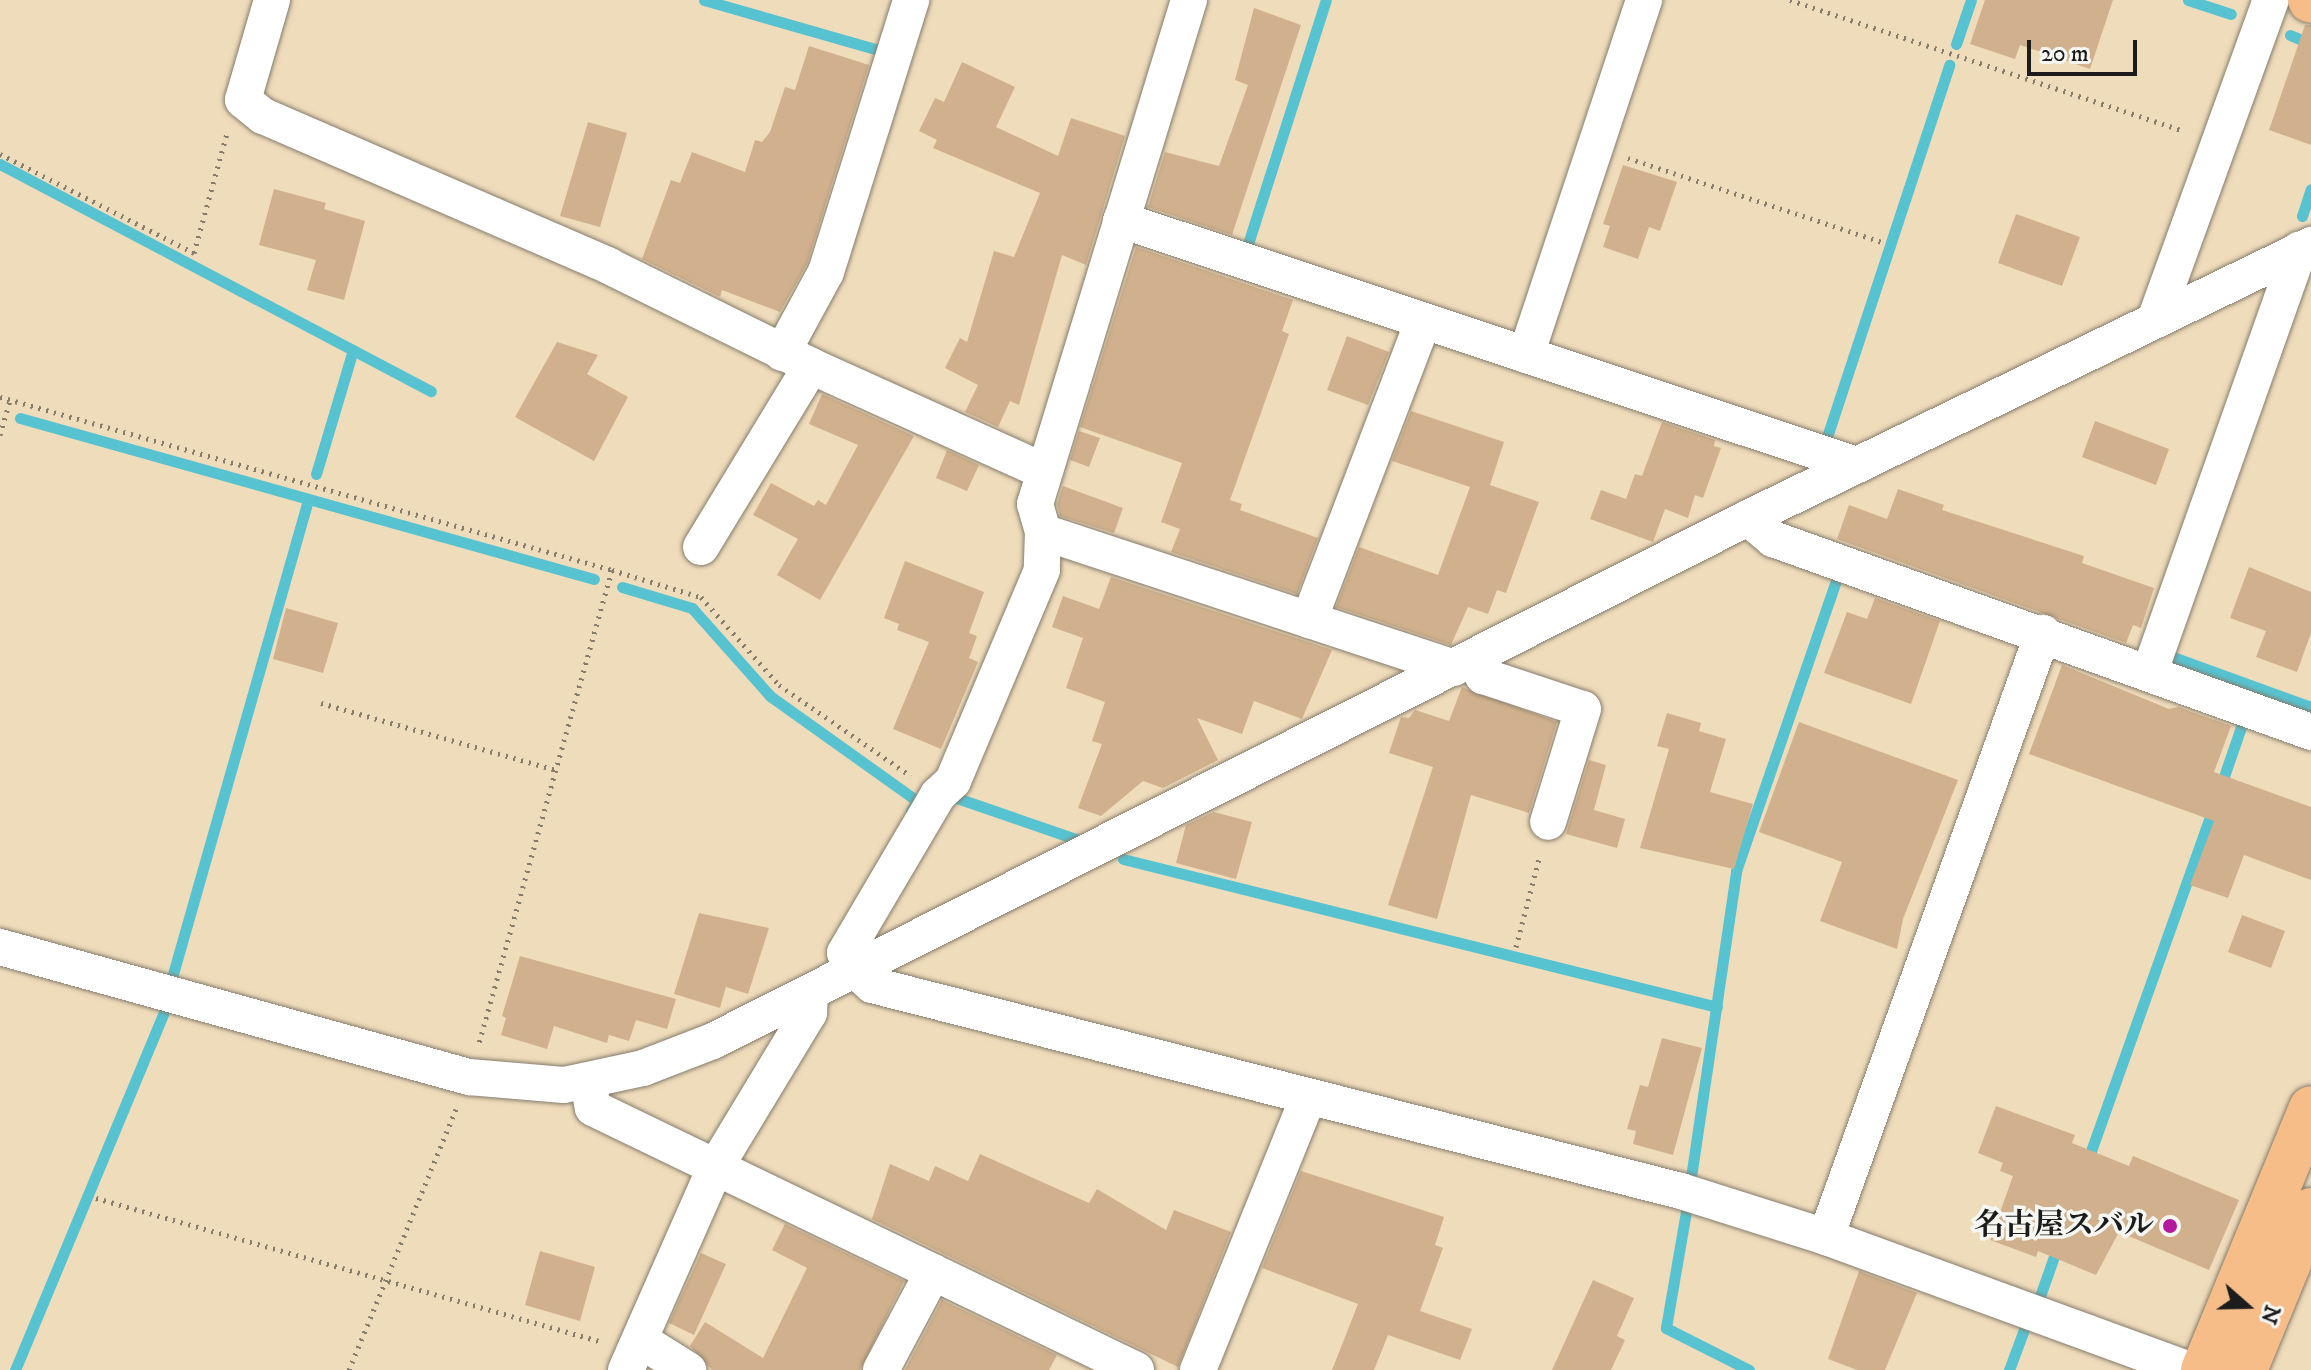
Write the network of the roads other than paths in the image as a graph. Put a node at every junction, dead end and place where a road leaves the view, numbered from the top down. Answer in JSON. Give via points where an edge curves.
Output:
{"nodes":[{"id":1,"x":272,"y":0,"type":"edge"},
{"id":2,"x":911,"y":0,"type":"edge"},
{"id":3,"x":1189,"y":0,"type":"edge"},
{"id":4,"x":1644,"y":0,"type":"edge"},
{"id":5,"x":2271,"y":0,"type":"edge"},
{"id":6,"x":1121,"y":220,"type":"junction"},
{"id":7,"x":2305,"y":248,"type":"edge"},
{"id":8,"x":2155,"y":320,"type":"junction"},
{"id":9,"x":1423,"y":321,"type":"junction"},
{"id":10,"x":1526,"y":355,"type":"junction"},
{"id":11,"x":796,"y":359,"type":"junction"},
{"id":12,"x":1857,"y":465,"type":"junction"},
{"id":13,"x":1044,"y":471,"type":"junction"},
{"id":14,"x":1748,"y":518,"type":"junction"},
{"id":15,"x":1043,"y":532,"type":"junction"},
{"id":16,"x":701,"y":547,"type":"dead end"},
{"id":17,"x":1309,"y":620,"type":"junction"},
{"id":18,"x":2043,"y":633,"type":"junction"},
{"id":19,"x":1464,"y":663,"type":"junction"},
{"id":20,"x":2150,"y":671,"type":"junction"},
{"id":21,"x":2311,"y":732,"type":"edge"},
{"id":22,"x":1548,"y":822,"type":"road end"},
{"id":23,"x":0,"y":947,"type":"edge"},
{"id":24,"x":855,"y":970,"type":"junction"},
{"id":25,"x":810,"y":993,"type":"junction"},
{"id":26,"x":588,"y":1081,"type":"junction"},
{"id":27,"x":1308,"y":1098,"type":"junction"},
{"id":28,"x":2311,"y":1108,"type":"edge"},
{"id":29,"x":715,"y":1168,"type":"junction"},
{"id":30,"x":2311,"y":1210,"type":"edge"},
{"id":31,"x":1826,"y":1237,"type":"junction"},
{"id":32,"x":933,"y":1272,"type":"junction"},
{"id":33,"x":633,"y":1354,"type":"edge"},
{"id":34,"x":688,"y":1370,"type":"edge"},
{"id":35,"x":881,"y":1370,"type":"edge"},
{"id":36,"x":1136,"y":1370,"type":"edge"},
{"id":37,"x":1198,"y":1370,"type":"edge"},
{"id":38,"x":2190,"y":1370,"type":"edge"},
{"id":39,"x":2203,"y":1370,"type":"edge"},
{"id":40,"x":2245,"y":1370,"type":"edge"}],
"edges":[{"from":1,"to":11,"type":"street","via":[[243,100],[263,116],[609,266]]},
{"from":2,"to":11,"type":"street"},
{"from":3,"to":6,"type":"street"},
{"from":4,"to":10,"type":"street"},
{"from":5,"to":8,"type":"street"},
{"from":6,"to":9,"type":"street"},
{"from":6,"to":13,"type":"street"},
{"from":7,"to":8,"type":"street"},
{"from":7,"to":20,"type":"street"},
{"from":8,"to":12,"type":"street"},
{"from":9,"to":10,"type":"street"},
{"from":9,"to":17,"type":"street"},
{"from":10,"to":12,"type":"street"},
{"from":11,"to":13,"type":"street"},
{"from":11,"to":16,"type":"street"},
{"from":12,"to":14,"type":"street"},
{"from":13,"to":15,"type":"street","via":[[1035,504]]},
{"from":14,"to":18,"type":"street","via":[[1773,539]]},
{"from":14,"to":19,"type":"street"},
{"from":15,"to":17,"type":"street"},
{"from":15,"to":24,"type":"street","via":[[1042,570],[953,781],[938,795],[845,953]]},
{"from":17,"to":19,"type":"street"},
{"from":18,"to":20,"type":"street"},
{"from":18,"to":31,"type":"street"},
{"from":19,"to":22,"type":"street","via":[[1483,676],[1583,709]]},
{"from":19,"to":24,"type":"street"},
{"from":20,"to":21,"type":"street"},
{"from":23,"to":26,"type":"street","via":[[469,1077],[564,1085]]},
{"from":24,"to":25,"type":"street"},
{"from":24,"to":27,"type":"street","via":[[872,985]]},
{"from":25,"to":26,"type":"street","via":[[713,1041],[643,1068]]},
{"from":25,"to":29,"type":"street","via":[[809,1013]]},
{"from":26,"to":29,"type":"street","via":[[593,1108]]},
{"from":27,"to":31,"type":"street","via":[[1681,1191]]},
{"from":27,"to":37,"type":"street"},
{"from":28,"to":39,"type":"main road"},
{"from":29,"to":32,"type":"street"},
{"from":29,"to":33,"type":"street"},
{"from":30,"to":40,"type":"main road"},
{"from":31,"to":38,"type":"street"},
{"from":32,"to":35,"type":"street"},
{"from":32,"to":36,"type":"street"},
{"from":33,"to":34,"type":"street"}]}
